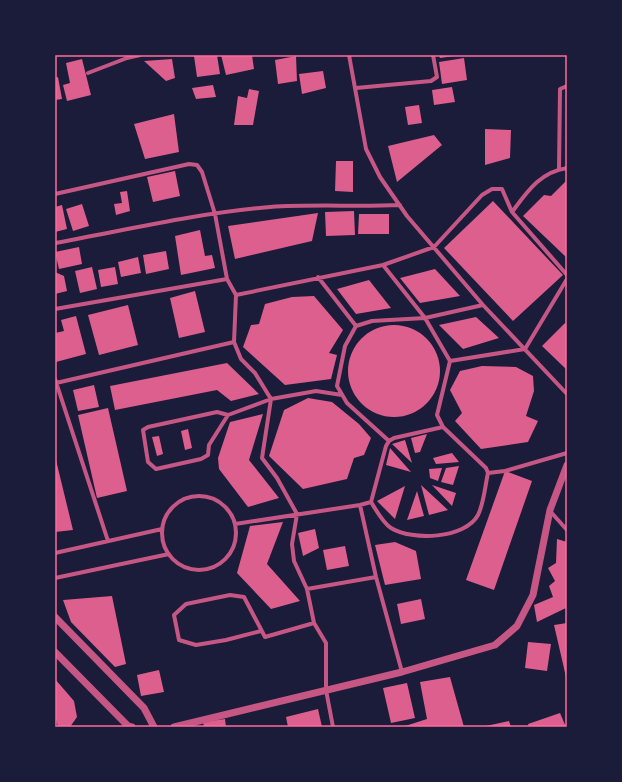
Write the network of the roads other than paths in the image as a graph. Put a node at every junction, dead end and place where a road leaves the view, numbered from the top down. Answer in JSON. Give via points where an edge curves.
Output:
{"nodes":[{"id":1,"x":140,"y":55,"type":"edge"},
{"id":2,"x":349,"y":55,"type":"edge"},
{"id":3,"x":433,"y":55,"type":"edge"},
{"id":4,"x":88,"y":73,"type":"dead end"},
{"id":5,"x":567,"y":86,"type":"edge"},
{"id":6,"x":356,"y":88,"type":"junction"},
{"id":7,"x":567,"y":168,"type":"edge"},
{"id":8,"x":559,"y":169,"type":"junction"},
{"id":9,"x":55,"y":194,"type":"edge"},
{"id":10,"x":400,"y":205,"type":"junction"},
{"id":11,"x":512,"y":212,"type":"junction"},
{"id":12,"x":215,"y":214,"type":"junction"},
{"id":13,"x":55,"y":243,"type":"edge"},
{"id":14,"x":434,"y":247,"type":"junction"},
{"id":15,"x":383,"y":265,"type":"junction"},
{"id":16,"x":567,"y":275,"type":"edge"},
{"id":17,"x":318,"y":277,"type":"junction"},
{"id":18,"x":227,"y":279,"type":"junction"},
{"id":19,"x":567,"y":279,"type":"edge"},
{"id":20,"x":236,"y":295,"type":"junction"},
{"id":21,"x":483,"y":305,"type":"junction"},
{"id":22,"x":55,"y":308,"type":"edge"},
{"id":23,"x":425,"y":318,"type":"junction"},
{"id":24,"x":356,"y":326,"type":"junction"},
{"id":25,"x":234,"y":342,"type":"junction"},
{"id":26,"x":525,"y":349,"type":"junction"},
{"id":27,"x":450,"y":361,"type":"junction"},
{"id":28,"x":56,"y":381,"type":"edge"},
{"id":29,"x":567,"y":394,"type":"edge"},
{"id":30,"x":342,"y":395,"type":"junction"},
{"id":31,"x":271,"y":399,"type":"junction"},
{"id":32,"x":228,"y":415,"type":"junction"},
{"id":33,"x":443,"y":427,"type":"junction"},
{"id":34,"x":389,"y":441,"type":"junction"},
{"id":35,"x":567,"y":453,"type":"edge"},
{"id":36,"x":567,"y":465,"type":"edge"},
{"id":37,"x":488,"y":473,"type":"junction"},
{"id":38,"x":371,"y":502,"type":"junction"},
{"id":39,"x":360,"y":505,"type":"junction"},
{"id":40,"x":550,"y":510,"type":"junction"},
{"id":41,"x":297,"y":514,"type":"junction"},
{"id":42,"x":235,"y":524,"type":"junction"},
{"id":43,"x":162,"y":529,"type":"junction"},
{"id":44,"x":567,"y":530,"type":"edge"},
{"id":45,"x":108,"y":541,"type":"junction"},
{"id":46,"x":55,"y":553,"type":"edge"},
{"id":47,"x":169,"y":554,"type":"junction"},
{"id":48,"x":376,"y":577,"type":"junction"},
{"id":49,"x":55,"y":578,"type":"edge"},
{"id":50,"x":306,"y":589,"type":"junction"},
{"id":51,"x":55,"y":617,"type":"edge"},
{"id":52,"x":314,"y":623,"type":"junction"},
{"id":53,"x":261,"y":630,"type":"junction"},
{"id":54,"x":55,"y":652,"type":"edge"},
{"id":55,"x":402,"y":672,"type":"junction"},
{"id":56,"x":326,"y":690,"type":"junction"},
{"id":57,"x":132,"y":727,"type":"edge"},
{"id":58,"x":154,"y":727,"type":"edge"},
{"id":59,"x":174,"y":727,"type":"edge"},
{"id":60,"x":333,"y":727,"type":"edge"}],
"edges":[{"from":1,"to":4,"type":"street"},
{"from":2,"to":6,"type":"street"},
{"from":3,"to":6,"type":"street","via":[[437,77],[431,81]]},
{"from":5,"to":8,"type":"street","via":[[560,89]]},
{"from":6,"to":10,"type":"street","via":[[366,149],[380,177]]},
{"from":7,"to":8,"type":"street"},
{"from":8,"to":11,"type":"street","via":[[542,176]]},
{"from":9,"to":12,"type":"street","via":[[189,164],[197,165],[202,172]]},
{"from":10,"to":12,"type":"street","via":[[270,207]]},
{"from":10,"to":14,"type":"street"},
{"from":11,"to":14,"type":"street","via":[[502,190],[492,189],[482,195]]},
{"from":11,"to":16,"type":"street"},
{"from":12,"to":13,"type":"street"},
{"from":12,"to":18,"type":"street"},
{"from":14,"to":15,"type":"street"},
{"from":14,"to":21,"type":"street"},
{"from":15,"to":17,"type":"street"},
{"from":15,"to":23,"type":"street"},
{"from":17,"to":20,"type":"street"},
{"from":17,"to":24,"type":"street"},
{"from":18,"to":20,"type":"street"},
{"from":18,"to":22,"type":"street"},
{"from":19,"to":26,"type":"street"},
{"from":20,"to":25,"type":"street"},
{"from":21,"to":23,"type":"street"},
{"from":21,"to":26,"type":"street"},
{"from":23,"to":24,"type":"street","via":[[372,321]]},
{"from":23,"to":27,"type":"street"},
{"from":24,"to":30,"type":"street","via":[[345,346],[337,386]]},
{"from":25,"to":28,"type":"street"},
{"from":25,"to":31,"type":"street","via":[[241,359],[255,373]]},
{"from":26,"to":27,"type":"street"},
{"from":26,"to":29,"type":"street"},
{"from":27,"to":33,"type":"street","via":[[437,414]]},
{"from":28,"to":45,"type":"street"},
{"from":30,"to":31,"type":"street","via":[[316,391]]},
{"from":30,"to":34,"type":"street","via":[[347,403]]},
{"from":31,"to":32,"type":"street"},
{"from":31,"to":41,"type":"street","via":[[262,458],[277,478]]},
{"from":32,"to":32,"type":"street","via":[[217,412],[148,427],[143,430],[148,462],[156,469],[201,459],[208,455],[209,445]]},
{"from":33,"to":34,"type":"street"},
{"from":33,"to":37,"type":"street","via":[[486,468]]},
{"from":34,"to":38,"type":"street"},
{"from":35,"to":37,"type":"street","via":[[505,471]]},
{"from":36,"to":40,"type":"street"},
{"from":37,"to":38,"type":"street","via":[[478,515],[471,524],[459,530],[437,535],[402,534],[389,527]]},
{"from":38,"to":39,"type":"street"},
{"from":39,"to":41,"type":"street"},
{"from":39,"to":48,"type":"street"},
{"from":40,"to":44,"type":"street"},
{"from":40,"to":55,"type":"street","via":[[533,595],[517,626],[495,646]]},
{"from":41,"to":42,"type":"street"},
{"from":41,"to":50,"type":"street","via":[[294,561]]},
{"from":42,"to":43,"type":"street","via":[[223,505],[203,496],[180,501],[172,508]]},
{"from":42,"to":47,"type":"street","via":[[234,547],[228,557],[209,569],[186,568]]},
{"from":43,"to":45,"type":"street"},
{"from":43,"to":47,"type":"street","via":[[163,542]]},
{"from":45,"to":46,"type":"street"},
{"from":47,"to":49,"type":"street"},
{"from":48,"to":50,"type":"street"},
{"from":48,"to":55,"type":"street"},
{"from":50,"to":52,"type":"street"},
{"from":51,"to":58,"type":"street","via":[[144,708]]},
{"from":52,"to":53,"type":"street","via":[[264,637]]},
{"from":52,"to":56,"type":"street","via":[[326,643]]},
{"from":53,"to":53,"type":"street","via":[[196,645],[179,640],[174,615],[186,604],[230,595],[244,597]]},
{"from":54,"to":57,"type":"street","via":[[128,726]]},
{"from":55,"to":56,"type":"street"},
{"from":56,"to":59,"type":"street"},
{"from":56,"to":60,"type":"street"}]}
